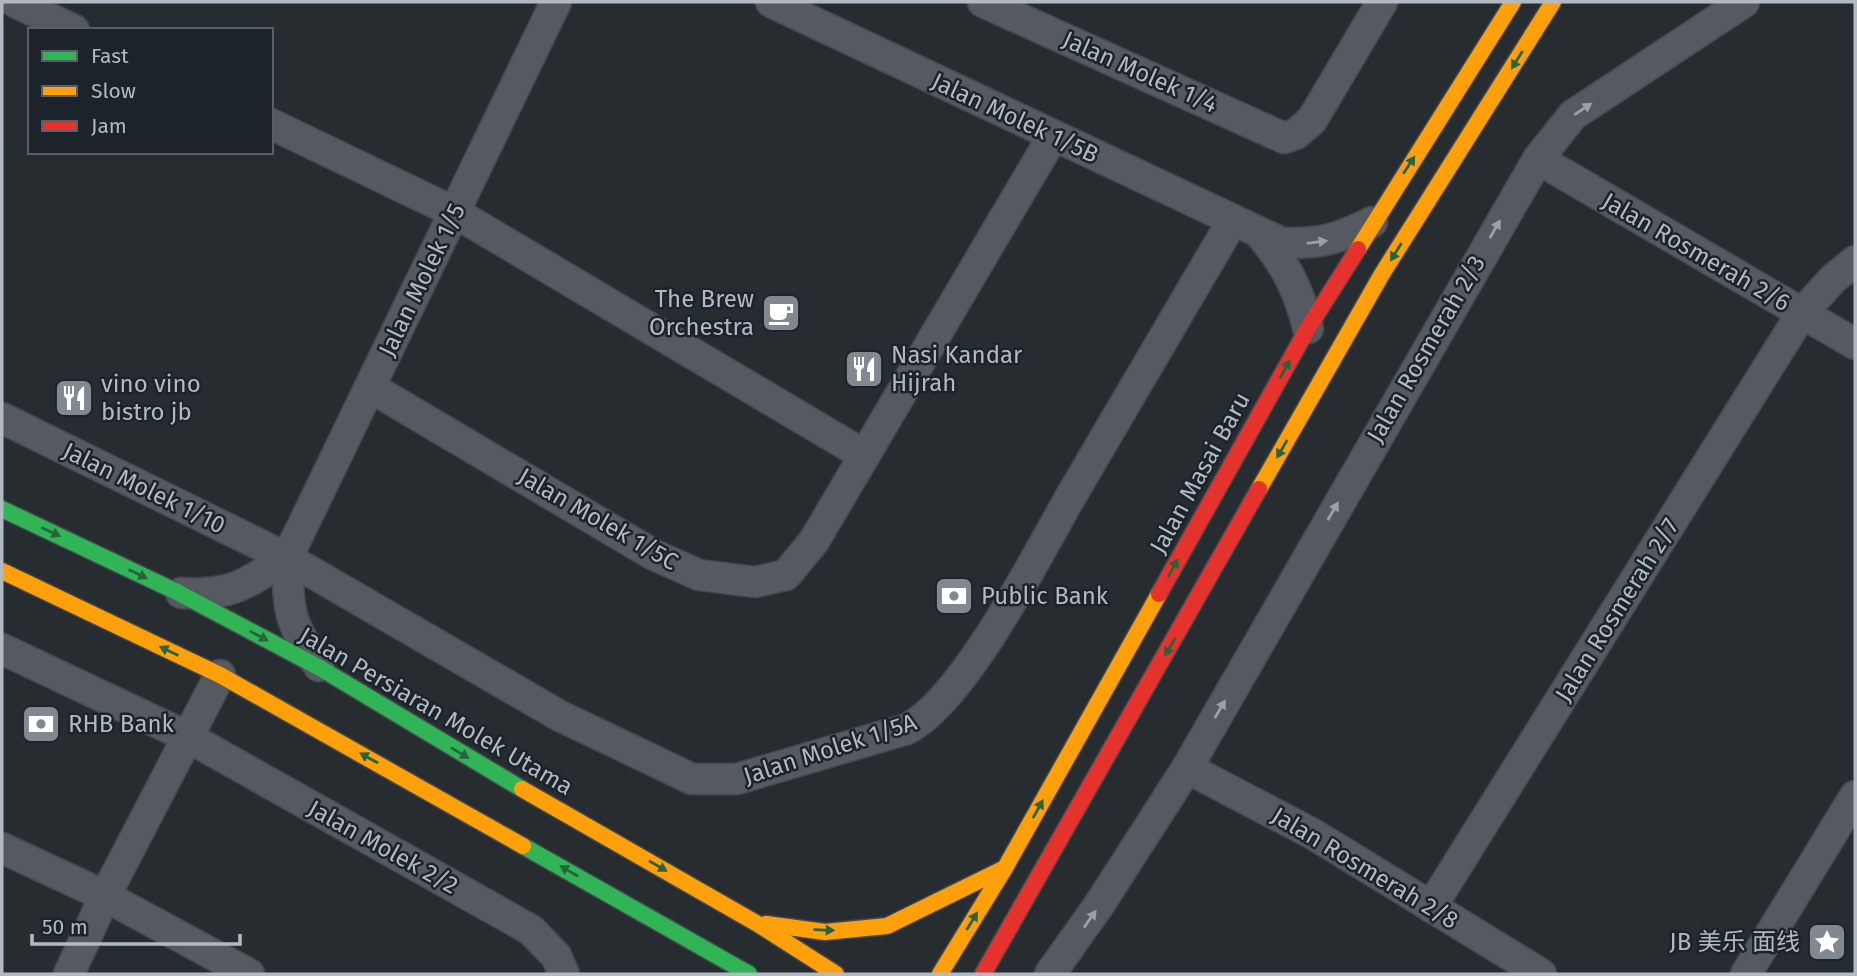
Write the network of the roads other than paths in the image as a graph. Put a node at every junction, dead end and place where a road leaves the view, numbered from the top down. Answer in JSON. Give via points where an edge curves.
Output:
{"nodes":[{"id":1,"x":15,"y":2,"type":"edge"},
{"id":2,"x":556,"y":2,"type":"edge"},
{"id":3,"x":771,"y":2,"type":"edge"},
{"id":4,"x":983,"y":2,"type":"edge"},
{"id":5,"x":1382,"y":2,"type":"edge"},
{"id":6,"x":1513,"y":2,"type":"edge"},
{"id":7,"x":1553,"y":2,"type":"edge"},
{"id":8,"x":1744,"y":2,"type":"edge"},
{"id":9,"x":70,"y":28,"type":"edge"},
{"id":10,"x":273,"y":125,"type":"edge"},
{"id":11,"x":1053,"y":136,"type":"junction"},
{"id":12,"x":1538,"y":159,"type":"junction"},
{"id":13,"x":454,"y":212,"type":"junction"},
{"id":14,"x":1233,"y":220,"type":"junction"},
{"id":15,"x":1372,"y":222,"type":"junction"},
{"id":16,"x":1260,"y":233,"type":"junction"},
{"id":17,"x":1855,"y":261,"type":"edge"},
{"id":18,"x":1802,"y":313,"type":"junction"},
{"id":19,"x":1308,"y":328,"type":"junction"},
{"id":20,"x":1855,"y":344,"type":"edge"},
{"id":21,"x":370,"y":387,"type":"junction"},
{"id":22,"x":2,"y":418,"type":"edge"},
{"id":23,"x":864,"y":455,"type":"junction"},
{"id":24,"x":2,"y":509,"type":"edge"},
{"id":25,"x":287,"y":558,"type":"junction"},
{"id":26,"x":2,"y":571,"type":"edge"},
{"id":27,"x":177,"y":592,"type":"junction"},
{"id":28,"x":2,"y":649,"type":"edge"},
{"id":29,"x":320,"y":668,"type":"junction"},
{"id":30,"x":220,"y":675,"type":"junction"},
{"id":31,"x":186,"y":736,"type":"junction"},
{"id":32,"x":1186,"y":768,"type":"junction"},
{"id":33,"x":1855,"y":796,"type":"edge"},
{"id":34,"x":2,"y":848,"type":"edge"},
{"id":35,"x":1005,"y":868,"type":"junction"},
{"id":36,"x":105,"y":896,"type":"junction"},
{"id":37,"x":1432,"y":906,"type":"junction"},
{"id":38,"x":756,"y":923,"type":"junction"},
{"id":39,"x":1000,"y":943,"type":"junction"},
{"id":40,"x":738,"y":970,"type":"edge"},
{"id":41,"x":69,"y":974,"type":"edge"},
{"id":42,"x":249,"y":974,"type":"edge"},
{"id":43,"x":564,"y":974,"type":"edge"},
{"id":44,"x":749,"y":974,"type":"edge"},
{"id":45,"x":836,"y":974,"type":"edge"},
{"id":46,"x":940,"y":974,"type":"edge"},
{"id":47,"x":983,"y":974,"type":"edge"},
{"id":48,"x":993,"y":974,"type":"edge"},
{"id":49,"x":1050,"y":974,"type":"edge"},
{"id":50,"x":1541,"y":974,"type":"edge"},
{"id":51,"x":1746,"y":974,"type":"edge"}],
"edges":[{"from":1,"to":9,"type":"street"},
{"from":2,"to":13,"type":"street","name":"Jalan Molek 1/5"},
{"from":3,"to":11,"type":"street","name":"Jalan Molek 1/5B"},
{"from":4,"to":5,"type":"street","name":"Jalan Molek 1/4","via":[[1284,138],[1312,121]]},
{"from":15,"to":6,"type":"main road","name":"Jalan Masai Baru","one_way":true},
{"from":7,"to":39,"type":"main road","one_way":true,"via":[[1382,275]]},
{"from":12,"to":8,"type":"street","name":"Jalan Rosmerah 2/3","one_way":true,"via":[[1573,115]]},
{"from":10,"to":13,"type":"street"},
{"from":11,"to":14,"type":"street","name":"Jalan Molek 1/5B"},
{"from":11,"to":23,"type":"street","name":"Jalan Molek 1/5C"},
{"from":12,"to":18,"type":"street","name":"Jalan Rosmerah 2/6"},
{"from":32,"to":12,"type":"street","name":"Jalan Rosmerah 2/3","one_way":true},
{"from":13,"to":21,"type":"street","name":"Jalan Molek 1/5"},
{"from":13,"to":23,"type":"street"},
{"from":14,"to":16,"type":"street","name":"Jalan Molek 1/5B"},
{"from":14,"to":25,"type":"street","name":"Jalan Molek 1/5A","via":[[1006,607],[948,696],[925,720],[907,729],[737,779],[692,779],[560,716]]},
{"from":16,"to":15,"type":"street","name":"Jalan Molek 1/5B","one_way":true,"via":[[1282,243],[1308,244],[1339,239]]},
{"from":15,"to":19,"type":"main road","name":"Jalan Masai Baru"},
{"from":16,"to":19,"type":"street","name":"Jalan Molek 1/5B","via":[[1279,255],[1299,292]]},
{"from":17,"to":18,"type":"street","name":"Jalan Rosmerah 2/7"},
{"from":18,"to":20,"type":"street","name":"Jalan Rosmerah 2/6"},
{"from":18,"to":37,"type":"street","name":"Jalan Rosmerah 2/7"},
{"from":35,"to":19,"type":"main road","name":"Jalan Masai Baru","one_way":true},
{"from":21,"to":23,"type":"street","name":"Jalan Molek 1/5C","via":[[654,555],[699,575],[755,582],[786,575],[814,541]]},
{"from":21,"to":25,"type":"street","name":"Jalan Molek 1/5"},
{"from":22,"to":25,"type":"street","name":"Jalan Molek 1/10"},
{"from":24,"to":27,"type":"main road","name":"Jalan Persiaran Molek Utama","one_way":true},
{"from":25,"to":27,"type":"street","via":[[232,591],[211,595]]},
{"from":25,"to":29,"type":"street","name":"Jalan Molek 1/5","via":[[289,611],[295,630]]},
{"from":30,"to":26,"type":"main road","one_way":true},
{"from":27,"to":29,"type":"main road","name":"Jalan Persiaran Molek Utama","one_way":true},
{"from":28,"to":31,"type":"street","name":"Jalan Molek 2/2"},
{"from":29,"to":38,"type":"main road","name":"Jalan Persiaran Molek Utama","one_way":true},
{"from":30,"to":31,"type":"street"},
{"from":40,"to":30,"type":"main road","one_way":true},
{"from":31,"to":36,"type":"street"},
{"from":31,"to":43,"type":"street","name":"Jalan Molek 2/2","via":[[531,930],[556,956]]},
{"from":32,"to":37,"type":"street","name":"Jalan Rosmerah 2/8","via":[[1313,834]]},
{"from":49,"to":32,"type":"street","name":"Jalan Rosmerah 2/3","one_way":true},
{"from":33,"to":51,"type":"street"},
{"from":34,"to":36,"type":"street"},
{"from":38,"to":35,"type":"main road","one_way":true,"via":[[825,932],[887,926]]},
{"from":46,"to":35,"type":"main road","name":"Jalan Masai Baru","one_way":true},
{"from":36,"to":41,"type":"street"},
{"from":36,"to":42,"type":"street"},
{"from":37,"to":50,"type":"street","name":"Jalan Rosmerah 2/8"},
{"from":38,"to":45,"type":"main road","name":"Jalan Persiaran Molek Utama"},
{"from":39,"to":47,"type":"main road"},
{"from":39,"to":48,"type":"main road"},
{"from":40,"to":44,"type":"main road"}]}
